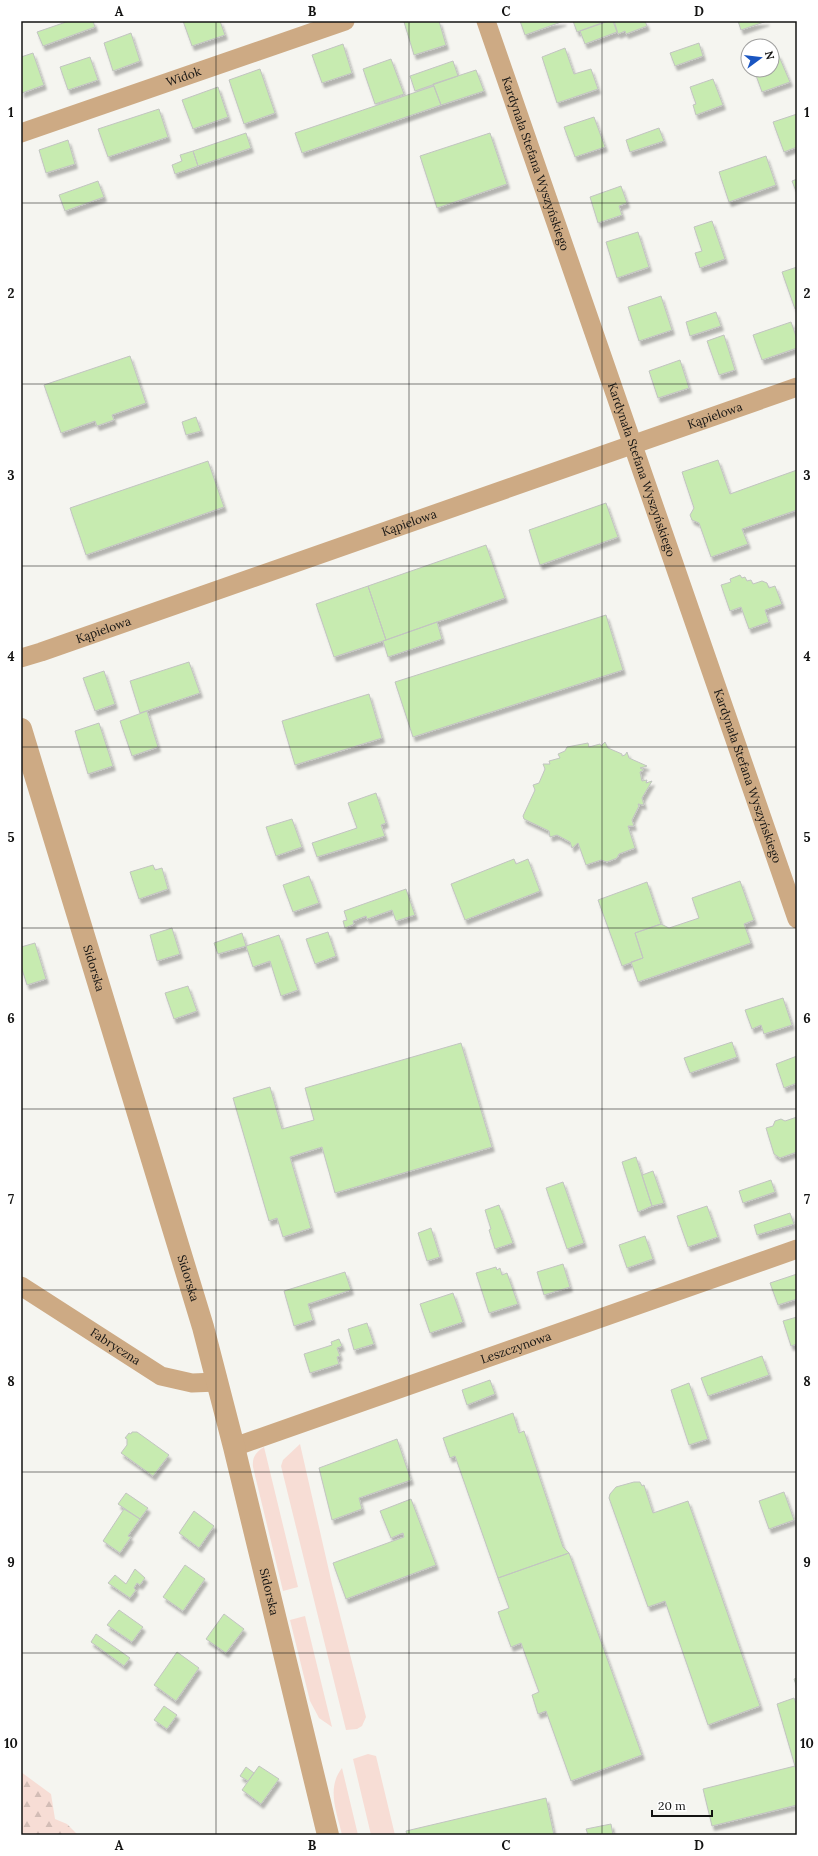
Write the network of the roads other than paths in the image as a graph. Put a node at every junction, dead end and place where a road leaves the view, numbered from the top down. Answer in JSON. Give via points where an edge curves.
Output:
{"nodes":[{"id":1,"x":345,"y":21,"type":"edge"},
{"id":2,"x":486,"y":21,"type":"edge"},
{"id":3,"x":21,"y":133,"type":"edge"},
{"id":4,"x":797,"y":387,"type":"edge"},
{"id":5,"x":632,"y":444,"type":"junction"},
{"id":6,"x":21,"y":658,"type":"edge"},
{"id":7,"x":21,"y":729,"type":"edge"},
{"id":8,"x":797,"y":919,"type":"edge"},
{"id":9,"x":797,"y":1249,"type":"edge"},
{"id":10,"x":21,"y":1286,"type":"edge"},
{"id":11,"x":218,"y":1382,"type":"junction"},
{"id":12,"x":234,"y":1447,"type":"junction"},
{"id":13,"x":328,"y":1835,"type":"edge"}],
"edges":[{"from":1,"to":3,"type":"street","name":"Widok"},
{"from":2,"to":5,"type":"street","name":"Kardynała Stefana Wyszyńskiego"},
{"from":4,"to":5,"type":"street","name":"Kąpielowa"},
{"from":5,"to":6,"type":"street","name":"Kąpielowa"},
{"from":5,"to":8,"type":"street","name":"Kardynała Stefana Wyszyńskiego"},
{"from":7,"to":11,"type":"street","name":"Sidorska"},
{"from":9,"to":12,"type":"street","name":"Leszczynowa"},
{"from":10,"to":11,"type":"street","name":"Fabryczna","via":[[161,1376],[192,1383]]},
{"from":11,"to":12,"type":"street","name":"Sidorska"},
{"from":12,"to":13,"type":"street","name":"Sidorska"}]}
